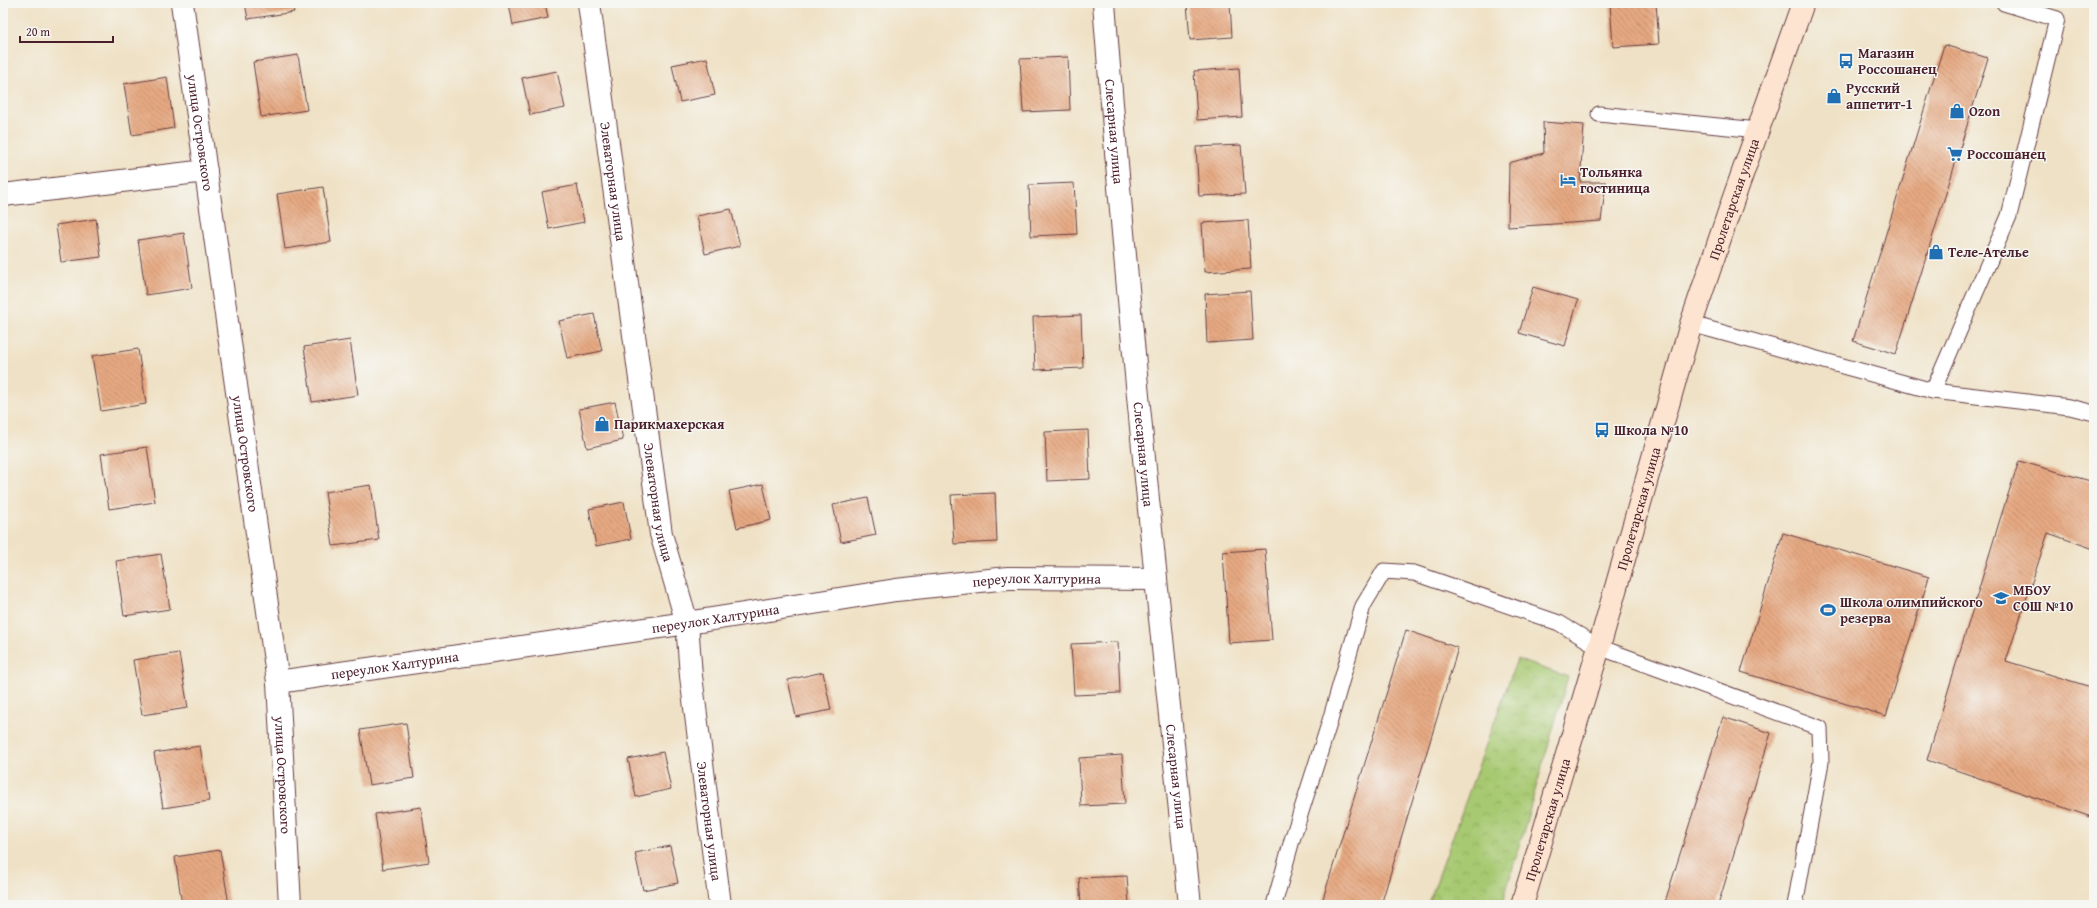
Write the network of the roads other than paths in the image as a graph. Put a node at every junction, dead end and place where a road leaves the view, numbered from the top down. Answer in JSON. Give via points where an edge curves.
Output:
{"nodes":[{"id":1,"x":182,"y":3,"type":"edge"},
{"id":2,"x":589,"y":3,"type":"edge"},
{"id":3,"x":1104,"y":3,"type":"edge"},
{"id":4,"x":1803,"y":3,"type":"edge"},
{"id":5,"x":2004,"y":3,"type":"edge"},
{"id":6,"x":1599,"y":114,"type":"dead end"},
{"id":7,"x":1758,"y":130,"type":"junction"},
{"id":8,"x":206,"y":171,"type":"junction"},
{"id":9,"x":3,"y":195,"type":"edge"},
{"id":10,"x":1691,"y":324,"type":"junction"},
{"id":11,"x":1933,"y":391,"type":"junction"},
{"id":12,"x":2094,"y":413,"type":"edge"},
{"id":13,"x":1156,"y":579,"type":"junction"},
{"id":14,"x":686,"y":623,"type":"junction"},
{"id":15,"x":1599,"y":647,"type":"junction"},
{"id":16,"x":278,"y":682,"type":"junction"},
{"id":17,"x":290,"y":905,"type":"edge"},
{"id":18,"x":720,"y":905,"type":"edge"},
{"id":19,"x":1190,"y":905,"type":"edge"},
{"id":20,"x":1274,"y":905,"type":"edge"},
{"id":21,"x":1522,"y":905,"type":"edge"},
{"id":22,"x":1795,"y":905,"type":"edge"}],
"edges":[{"from":1,"to":8,"type":"street","name":"улица Островского"},
{"from":2,"to":14,"type":"street","name":"Элеваторная улица","via":[[661,534]]},
{"from":3,"to":13,"type":"street","name":"Слесарная улица","via":[[1116,163]]},
{"from":4,"to":7,"type":"main road","name":"Пролетарская улица"},
{"from":5,"to":11,"type":"lane","via":[[2057,19],[2009,216]]},
{"from":6,"to":7,"type":"lane"},
{"from":7,"to":10,"type":"main road","name":"Пролетарская улица"},
{"from":8,"to":9,"type":"street"},
{"from":8,"to":16,"type":"street","name":"улица Островского"},
{"from":10,"to":11,"type":"lane"},
{"from":10,"to":15,"type":"main road","name":"Пролетарская улица"},
{"from":11,"to":12,"type":"lane","via":[[2070,407]]},
{"from":13,"to":14,"type":"street","name":"переулок Халтурина","via":[[1001,579],[896,590]]},
{"from":13,"to":19,"type":"street","name":"Слесарная улица"},
{"from":14,"to":16,"type":"street","name":"переулок Халтурина"},
{"from":14,"to":18,"type":"street","name":"Элеваторная улица"},
{"from":15,"to":20,"type":"lane","via":[[1560,623],[1414,574],[1384,571],[1363,606]]},
{"from":15,"to":21,"type":"main road","name":"Пролетарская улица"},
{"from":15,"to":22,"type":"lane","via":[[1820,728],[1822,762]]},
{"from":16,"to":17,"type":"street","name":"улица Островского"}]}
